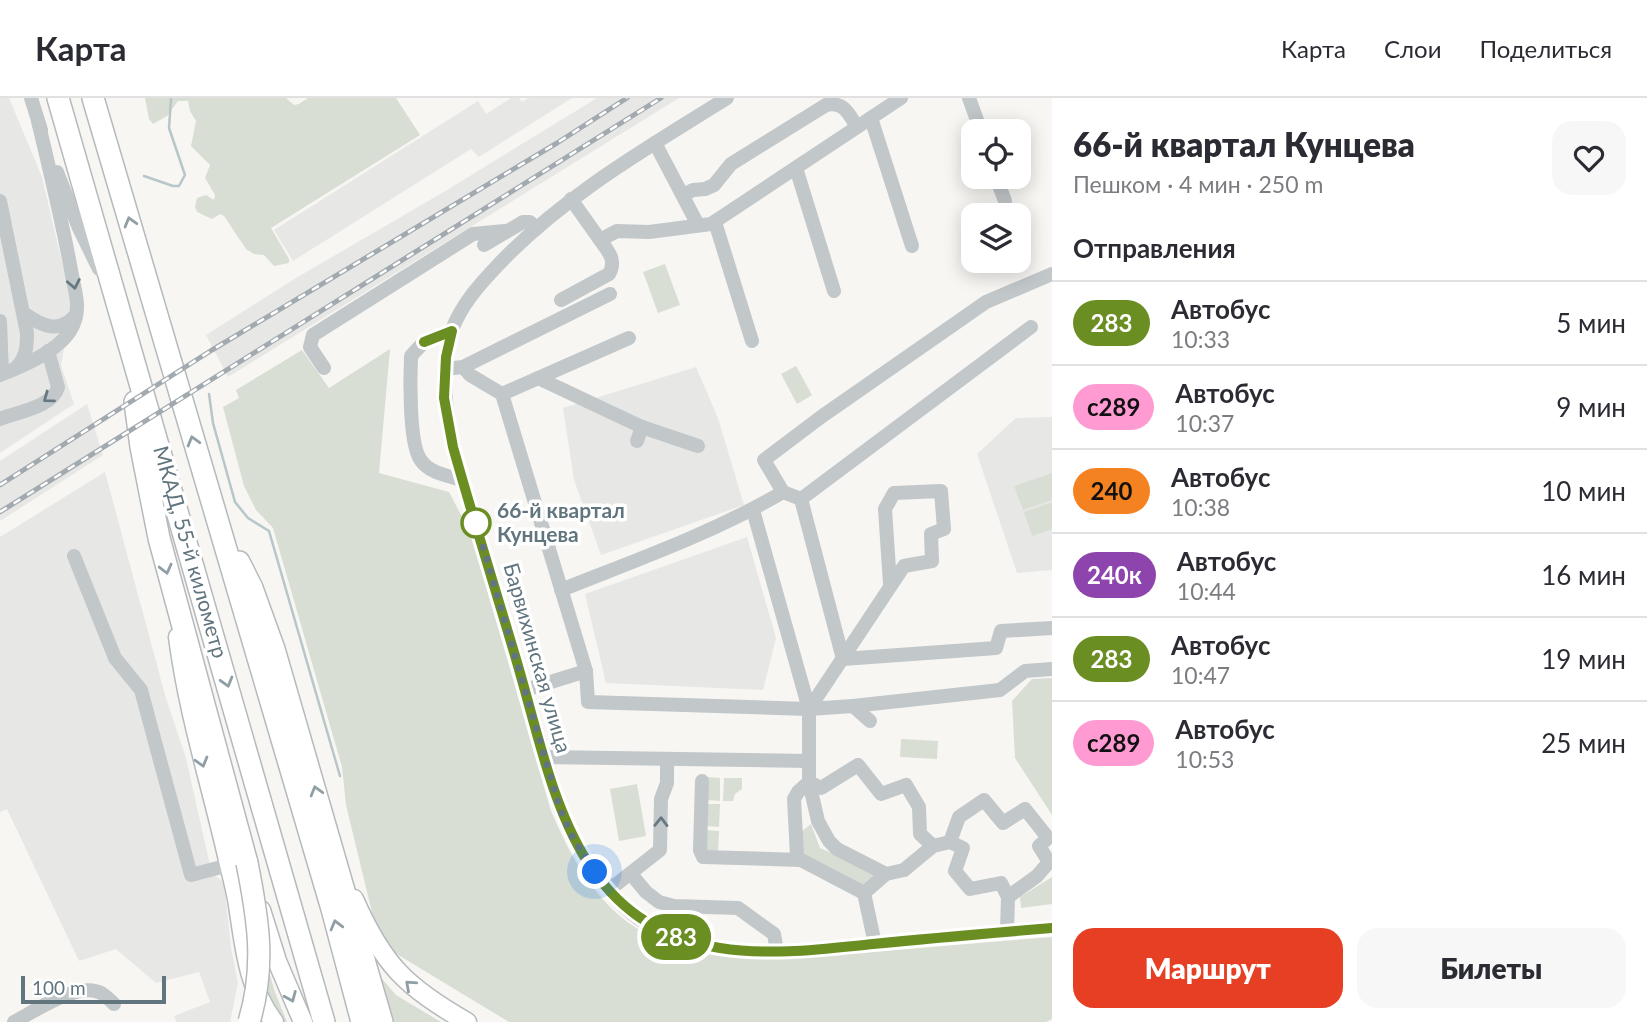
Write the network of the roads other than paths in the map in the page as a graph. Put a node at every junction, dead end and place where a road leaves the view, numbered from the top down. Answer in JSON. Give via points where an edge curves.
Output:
{"nodes":[{"id":1,"x":31,"y":98,"type":"edge"},
{"id":2,"x":58,"y":98,"type":"edge"},
{"id":3,"x":727,"y":98,"type":"edge"},
{"id":4,"x":901,"y":98,"type":"edge"},
{"id":5,"x":969,"y":98,"type":"edge"},
{"id":6,"x":94,"y":101,"type":"edge"},
{"id":7,"x":871,"y":118,"type":"junction"},
{"id":8,"x":977,"y":119,"type":"edge"},
{"id":9,"x":38,"y":121,"type":"junction"},
{"id":10,"x":857,"y":127,"type":"junction"},
{"id":11,"x":655,"y":144,"type":"junction"},
{"id":12,"x":796,"y":168,"type":"junction"},
{"id":13,"x":1000,"y":189,"type":"edge"},
{"id":14,"x":682,"y":195,"type":"junction"},
{"id":15,"x":572,"y":199,"type":"junction"},
{"id":16,"x":0,"y":201,"type":"edge"},
{"id":17,"x":1004,"y":201,"type":"dead end"},
{"id":18,"x":715,"y":222,"type":"junction"},
{"id":19,"x":698,"y":225,"type":"junction"},
{"id":20,"x":535,"y":228,"type":"junction"},
{"id":21,"x":505,"y":231,"type":"junction"},
{"id":22,"x":3,"y":236,"type":"edge"},
{"id":23,"x":600,"y":240,"type":"junction"},
{"id":24,"x":484,"y":245,"type":"dead end"},
{"id":25,"x":912,"y":246,"type":"dead end"},
{"id":26,"x":1051,"y":277,"type":"edge"},
{"id":27,"x":834,"y":291,"type":"dead end"},
{"id":28,"x":610,"y":294,"type":"dead end"},
{"id":29,"x":561,"y":300,"type":"dead end"},
{"id":30,"x":119,"y":309,"type":"junction"},
{"id":31,"x":76,"y":313,"type":"junction"},
{"id":32,"x":24,"y":314,"type":"junction"},
{"id":33,"x":0,"y":321,"type":"edge"},
{"id":34,"x":1031,"y":327,"type":"dead end"},
{"id":35,"x":452,"y":331,"type":"junction"},
{"id":36,"x":126,"y":334,"type":"junction"},
{"id":37,"x":629,"y":338,"type":"dead end"},
{"id":38,"x":752,"y":341,"type":"dead end"},
{"id":39,"x":48,"y":351,"type":"junction"},
{"id":40,"x":463,"y":367,"type":"junction"},
{"id":41,"x":324,"y":368,"type":"dead end"},
{"id":42,"x":446,"y":368,"type":"junction"},
{"id":43,"x":6,"y":372,"type":"edge"},
{"id":44,"x":538,"y":378,"type":"junction"},
{"id":45,"x":502,"y":394,"type":"junction"},
{"id":46,"x":0,"y":419,"type":"edge"},
{"id":47,"x":698,"y":446,"type":"dead end"},
{"id":48,"x":463,"y":480,"type":"junction"},
{"id":49,"x":783,"y":492,"type":"junction"},
{"id":50,"x":801,"y":499,"type":"junction"},
{"id":51,"x":212,"y":506,"type":"junction"},
{"id":52,"x":753,"y":510,"type":"junction"},
{"id":53,"x":74,"y":556,"type":"dead end"},
{"id":54,"x":890,"y":584,"type":"junction"},
{"id":55,"x":561,"y":590,"type":"junction"},
{"id":56,"x":1052,"y":628,"type":"edge"},
{"id":57,"x":843,"y":659,"type":"junction"},
{"id":58,"x":1052,"y":669,"type":"edge"},
{"id":59,"x":586,"y":671,"type":"junction"},
{"id":60,"x":525,"y":690,"type":"junction"},
{"id":61,"x":853,"y":706,"type":"junction"},
{"id":62,"x":809,"y":709,"type":"junction"},
{"id":63,"x":870,"y":721,"type":"dead end"},
{"id":64,"x":544,"y":757,"type":"junction"},
{"id":65,"x":667,"y":759,"type":"junction"},
{"id":66,"x":808,"y":761,"type":"junction"},
{"id":67,"x":702,"y":781,"type":"dead end"},
{"id":68,"x":809,"y":782,"type":"junction"},
{"id":69,"x":950,"y":842,"type":"junction"},
{"id":70,"x":933,"y":846,"type":"junction"},
{"id":71,"x":335,"y":857,"type":"junction"},
{"id":72,"x":801,"y":860,"type":"junction"},
{"id":73,"x":238,"y":864,"type":"junction"},
{"id":74,"x":631,"y":874,"type":"junction"},
{"id":75,"x":886,"y":874,"type":"junction"},
{"id":76,"x":609,"y":890,"type":"junction"},
{"id":77,"x":864,"y":893,"type":"junction"},
{"id":78,"x":1008,"y":897,"type":"junction"},
{"id":79,"x":1052,"y":928,"type":"edge"},
{"id":80,"x":1007,"y":931,"type":"junction"},
{"id":81,"x":875,"y":944,"type":"junction"},
{"id":82,"x":777,"y":951,"type":"junction"},
{"id":83,"x":114,"y":1004,"type":"dead end"},
{"id":84,"x":322,"y":1014,"type":"edge"},
{"id":85,"x":15,"y":1022,"type":"edge"},
{"id":86,"x":249,"y":1022,"type":"edge"},
{"id":87,"x":274,"y":1022,"type":"edge"},
{"id":88,"x":303,"y":1022,"type":"edge"},
{"id":89,"x":362,"y":1022,"type":"edge"},
{"id":90,"x":382,"y":1022,"type":"edge"},
{"id":91,"x":467,"y":1022,"type":"edge"}],
"edges":[{"from":1,"to":9,"type":"street"},
{"from":2,"to":30,"type":"highway","name":"МКАД, 55-й километр"},
{"from":3,"to":11,"type":"street","name":"Барвихинская улица"},
{"from":4,"to":7,"type":"street"},
{"from":5,"to":8,"type":"street"},
{"from":51,"to":6,"type":"highway","name":"МКАД, 55-й километр","one_way":true},
{"from":7,"to":10,"type":"street"},
{"from":7,"to":25,"type":"street"},
{"from":9,"to":30,"type":"street","via":[[79,228]]},
{"from":9,"to":31,"type":"street","one_way":true,"via":[[66,239]]},
{"from":10,"to":12,"type":"street"},
{"from":10,"to":14,"type":"street","via":[[843,107],[826,105],[731,164],[714,185]]},
{"from":11,"to":14,"type":"street"},
{"from":11,"to":15,"type":"street","name":"Барвихинская улица"},
{"from":12,"to":18,"type":"street"},
{"from":12,"to":27,"type":"street"},
{"from":13,"to":17,"type":"street"},
{"from":14,"to":19,"type":"street"},
{"from":15,"to":20,"type":"street","name":"Барвихинская улица"},
{"from":15,"to":23,"type":"street"},
{"from":16,"to":22,"type":"street"},
{"from":18,"to":19,"type":"street"},
{"from":18,"to":38,"type":"street"},
{"from":19,"to":23,"type":"street","via":[[617,231]]},
{"from":20,"to":21,"type":"street","via":[[523,222]]},
{"from":20,"to":35,"type":"street","name":"Барвихинская улица","via":[[479,285]]},
{"from":21,"to":24,"type":"street"},
{"from":21,"to":41,"type":"street","via":[[473,234],[313,335],[310,347]]},
{"from":22,"to":32,"type":"street"},
{"from":23,"to":29,"type":"street","via":[[613,261],[609,274]]},
{"from":26,"to":49,"type":"street","via":[[986,302],[764,460]]},
{"from":28,"to":40,"type":"street"},
{"from":30,"to":36,"type":"highway","name":"МКАД, 55-й километр"},
{"from":31,"to":32,"type":"street","via":[[64,326],[53,327]]},
{"from":31,"to":39,"type":"street","via":[[71,331]]},
{"from":32,"to":43,"type":"street","via":[[27,349],[23,360]]},
{"from":33,"to":43,"type":"street"},
{"from":34,"to":50,"type":"street"},
{"from":35,"to":42,"type":"street","name":"Барвихинская улица"},
{"from":35,"to":48,"type":"street","via":[[424,342],[411,356],[409,390],[419,458],[433,471]]},
{"from":36,"to":73,"type":"highway","one_way":true,"via":[[159,538]]},
{"from":36,"to":84,"type":"highway","name":"МКАД, 55-й километр","one_way":true},
{"from":37,"to":44,"type":"street"},
{"from":39,"to":43,"type":"street"},
{"from":39,"to":46,"type":"street","one_way":true,"via":[[58,391],[44,403]]},
{"from":40,"to":42,"type":"street"},
{"from":40,"to":45,"type":"street"},
{"from":42,"to":48,"type":"street","name":"Барвихинская улица","via":[[444,398]]},
{"from":44,"to":45,"type":"street"},
{"from":44,"to":47,"type":"street","via":[[639,434]]},
{"from":45,"to":55,"type":"street"},
{"from":48,"to":60,"type":"street","name":"Барвихинская улица"},
{"from":49,"to":50,"type":"street"},
{"from":49,"to":52,"type":"street"},
{"from":50,"to":57,"type":"street"},
{"from":71,"to":51,"type":"highway","one_way":true,"via":[[275,649],[252,588]]},
{"from":89,"to":51,"type":"highway","name":"МКАД, 55-й километр","one_way":true},
{"from":52,"to":55,"type":"street"},
{"from":52,"to":62,"type":"street"},
{"from":53,"to":73,"type":"street","via":[[115,658],[141,690],[191,875]]},
{"from":54,"to":54,"type":"street","via":[[904,566],[932,561],[931,534],[944,529],[941,491],[894,493],[886,509]]},
{"from":54,"to":57,"type":"street"},
{"from":55,"to":59,"type":"street"},
{"from":56,"to":57,"type":"street","via":[[1001,631],[996,648]]},
{"from":57,"to":62,"type":"street"},
{"from":58,"to":61,"type":"street","via":[[1025,671],[1000,690]]},
{"from":59,"to":60,"type":"street"},
{"from":59,"to":62,"type":"street","via":[[588,702]]},
{"from":60,"to":64,"type":"street","name":"Барвихинская улица"},
{"from":61,"to":62,"type":"street"},
{"from":61,"to":63,"type":"street"},
{"from":62,"to":66,"type":"street"},
{"from":64,"to":65,"type":"street"},
{"from":64,"to":76,"type":"street","name":"Барвихинская улица","via":[[573,838]]},
{"from":65,"to":66,"type":"street"},
{"from":74,"to":65,"type":"street","one_way":true,"via":[[660,850]]},
{"from":66,"to":68,"type":"street"},
{"from":67,"to":72,"type":"street","via":[[703,857]]},
{"from":68,"to":70,"type":"street","via":[[821,788],[858,765],[881,794],[906,785],[919,807],[920,834]]},
{"from":68,"to":72,"type":"street","via":[[798,792],[794,805],[796,852]]},
{"from":68,"to":75,"type":"street","via":[[818,821],[830,841]]},
{"from":69,"to":70,"type":"street"},
{"from":69,"to":78,"type":"street","via":[[963,848],[955,872],[970,889],[1000,883]]},
{"from":69,"to":78,"type":"street","via":[[958,817],[984,800],[1003,823],[1025,809],[1048,838],[1039,846],[1049,862]]},
{"from":70,"to":75,"type":"street","via":[[904,870]]},
{"from":71,"to":90,"type":"highway"},
{"from":91,"to":71,"type":"main road","one_way":true,"via":[[412,988],[391,965],[362,919]]},
{"from":72,"to":77,"type":"street"},
{"from":73,"to":86,"type":"highway","bridge":true,"via":[[260,934],[258,979]]},
{"from":73,"to":87,"type":"main road","via":[[246,962],[254,988]]},
{"from":73,"to":88,"type":"main road","one_way":true,"bridge":true},
{"from":74,"to":76,"type":"street"},
{"from":74,"to":82,"type":"street","via":[[664,904],[740,909],[774,934]]},
{"from":75,"to":77,"type":"street"},
{"from":76,"to":82,"type":"street","name":"Барвихинская улица","via":[[635,915],[668,935],[721,948]]},
{"from":77,"to":81,"type":"street"},
{"from":78,"to":80,"type":"street"},
{"from":79,"to":80,"type":"street","name":"Барвихинская улица"},
{"from":80,"to":81,"type":"street","name":"Барвихинская улица"},
{"from":81,"to":82,"type":"street","name":"Барвихинская улица"},
{"from":83,"to":85,"type":"street","via":[[101,993],[80,990]]}]}
